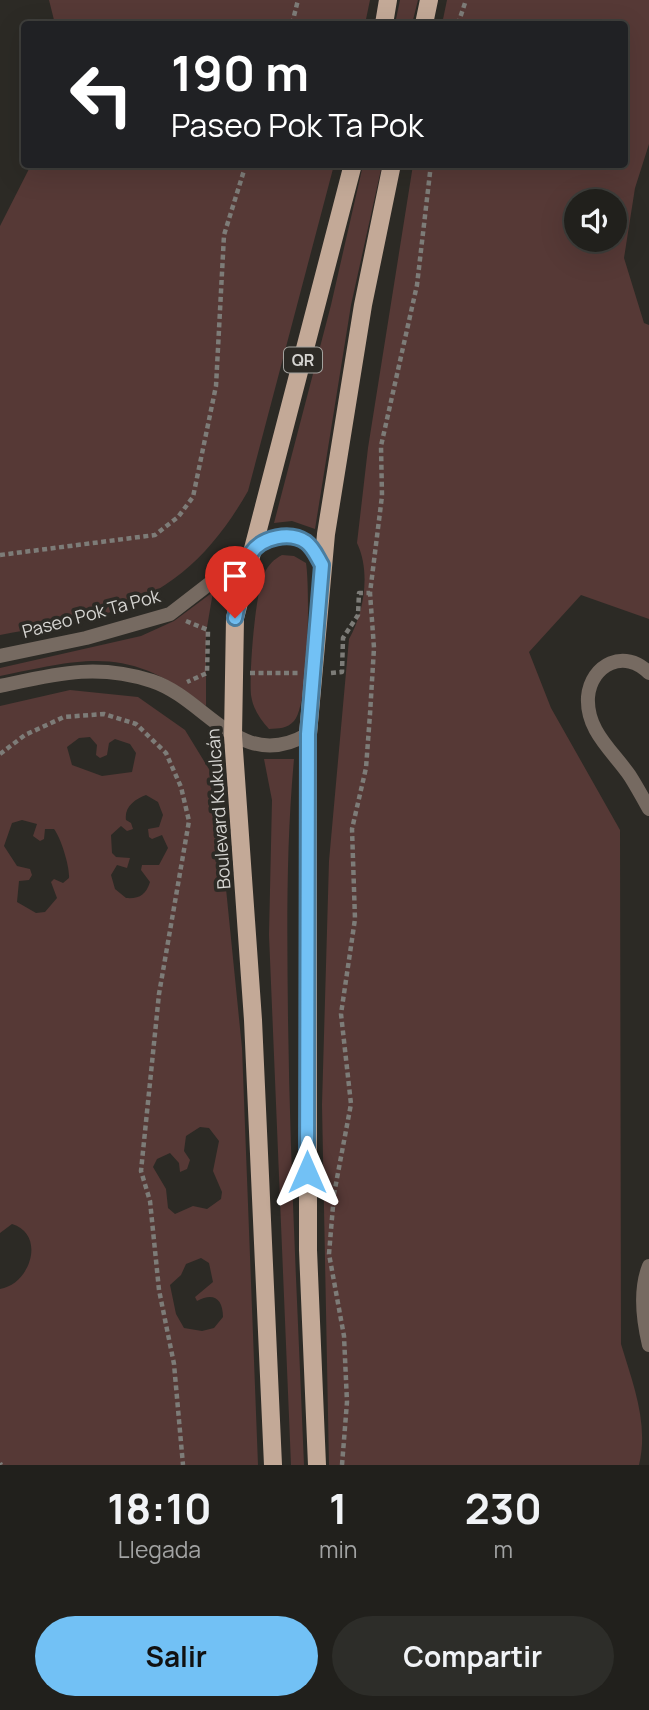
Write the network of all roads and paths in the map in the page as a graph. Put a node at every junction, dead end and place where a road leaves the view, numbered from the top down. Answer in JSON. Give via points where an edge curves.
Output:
{"nodes":[{"id":1,"x":298,"y":0,"type":"edge"},
{"id":2,"x":388,"y":0,"type":"edge"},
{"id":3,"x":429,"y":0,"type":"edge"},
{"id":4,"x":466,"y":0,"type":"edge"},
{"id":5,"x":293,"y":21,"type":"edge"},
{"id":6,"x":384,"y":21,"type":"edge"},
{"id":7,"x":425,"y":21,"type":"edge"},
{"id":8,"x":459,"y":21,"type":"edge"},
{"id":9,"x":245,"y":168,"type":"edge"},
{"id":10,"x":352,"y":168,"type":"edge"},
{"id":11,"x":391,"y":168,"type":"edge"},
{"id":12,"x":431,"y":168,"type":"edge"},
{"id":13,"x":250,"y":554,"type":"junction"},
{"id":14,"x":0,"y":555,"type":"edge"},
{"id":15,"x":322,"y":565,"type":"junction"},
{"id":16,"x":170,"y":614,"type":"junction"},
{"id":17,"x":0,"y":656,"type":"edge"},
{"id":18,"x":649,"y":673,"type":"edge"},
{"id":19,"x":0,"y":686,"type":"edge"},
{"id":20,"x":170,"y":689,"type":"junction"},
{"id":21,"x":308,"y":734,"type":"junction"},
{"id":22,"x":233,"y":736,"type":"junction"},
{"id":23,"x":0,"y":754,"type":"edge"},
{"id":24,"x":649,"y":809,"type":"edge"},
{"id":25,"x":649,"y":1266,"type":"edge"},
{"id":26,"x":649,"y":1345,"type":"edge"},
{"id":27,"x":183,"y":1465,"type":"edge"},
{"id":28,"x":272,"y":1465,"type":"edge"},
{"id":29,"x":317,"y":1465,"type":"edge"},
{"id":30,"x":342,"y":1465,"type":"edge"}],
"edges":[{"from":1,"to":5,"type":"path"},
{"from":2,"to":6,"type":"main road"},
{"from":3,"to":7,"type":"main road"},
{"from":4,"to":8,"type":"path"},
{"from":9,"to":14,"type":"path","via":[[224,236],[216,386],[192,497],[178,517],[155,535]]},
{"from":10,"to":13,"type":"main road","name":"Boulevard Kukulcán","number":"QR"},
{"from":11,"to":15,"type":"main road","via":[[361,317]]},
{"from":12,"to":30,"type":"path","via":[[417,285],[381,446],[382,496],[370,593],[374,648],[366,768],[352,829],[355,919],[341,1014],[351,1104],[334,1195],[329,1254],[344,1336],[347,1402]]},
{"from":13,"to":15,"type":"street","name":"Paseo Pok Ta Pok","via":[[268,540],[298,538],[314,550]]},
{"from":13,"to":16,"type":"street","name":"Paseo Pok Ta Pok"},
{"from":13,"to":22,"type":"main road","name":"Boulevard Kukulcán","number":"QR","via":[[235,618]]},
{"from":15,"to":21,"type":"main road"},
{"from":16,"to":17,"type":"street","name":"Paseo Pok Ta Pok"},
{"from":16,"to":20,"type":"path","via":[[208,630],[208,673]]},
{"from":18,"to":24,"type":"street","via":[[623,660],[609,662],[595,672],[588,696],[597,733]]},
{"from":19,"to":20,"type":"street","via":[[74,670],[124,674]]},
{"from":20,"to":22,"type":"street"},
{"from":21,"to":22,"type":"street","via":[[273,746]]},
{"from":21,"to":29,"type":"main road","via":[[308,1236]]},
{"from":22,"to":28,"type":"main road","name":"Boulevard Kukulcán","number":"QR","via":[[253,1020]]},
{"from":23,"to":27,"type":"path","via":[[25,735],[64,718],[104,714],[136,724],[166,753],[181,787],[189,821],[159,994],[141,1171],[150,1202],[152,1241],[174,1364]]},
{"from":25,"to":26,"type":"street","via":[[644,1280],[644,1322]]}]}
